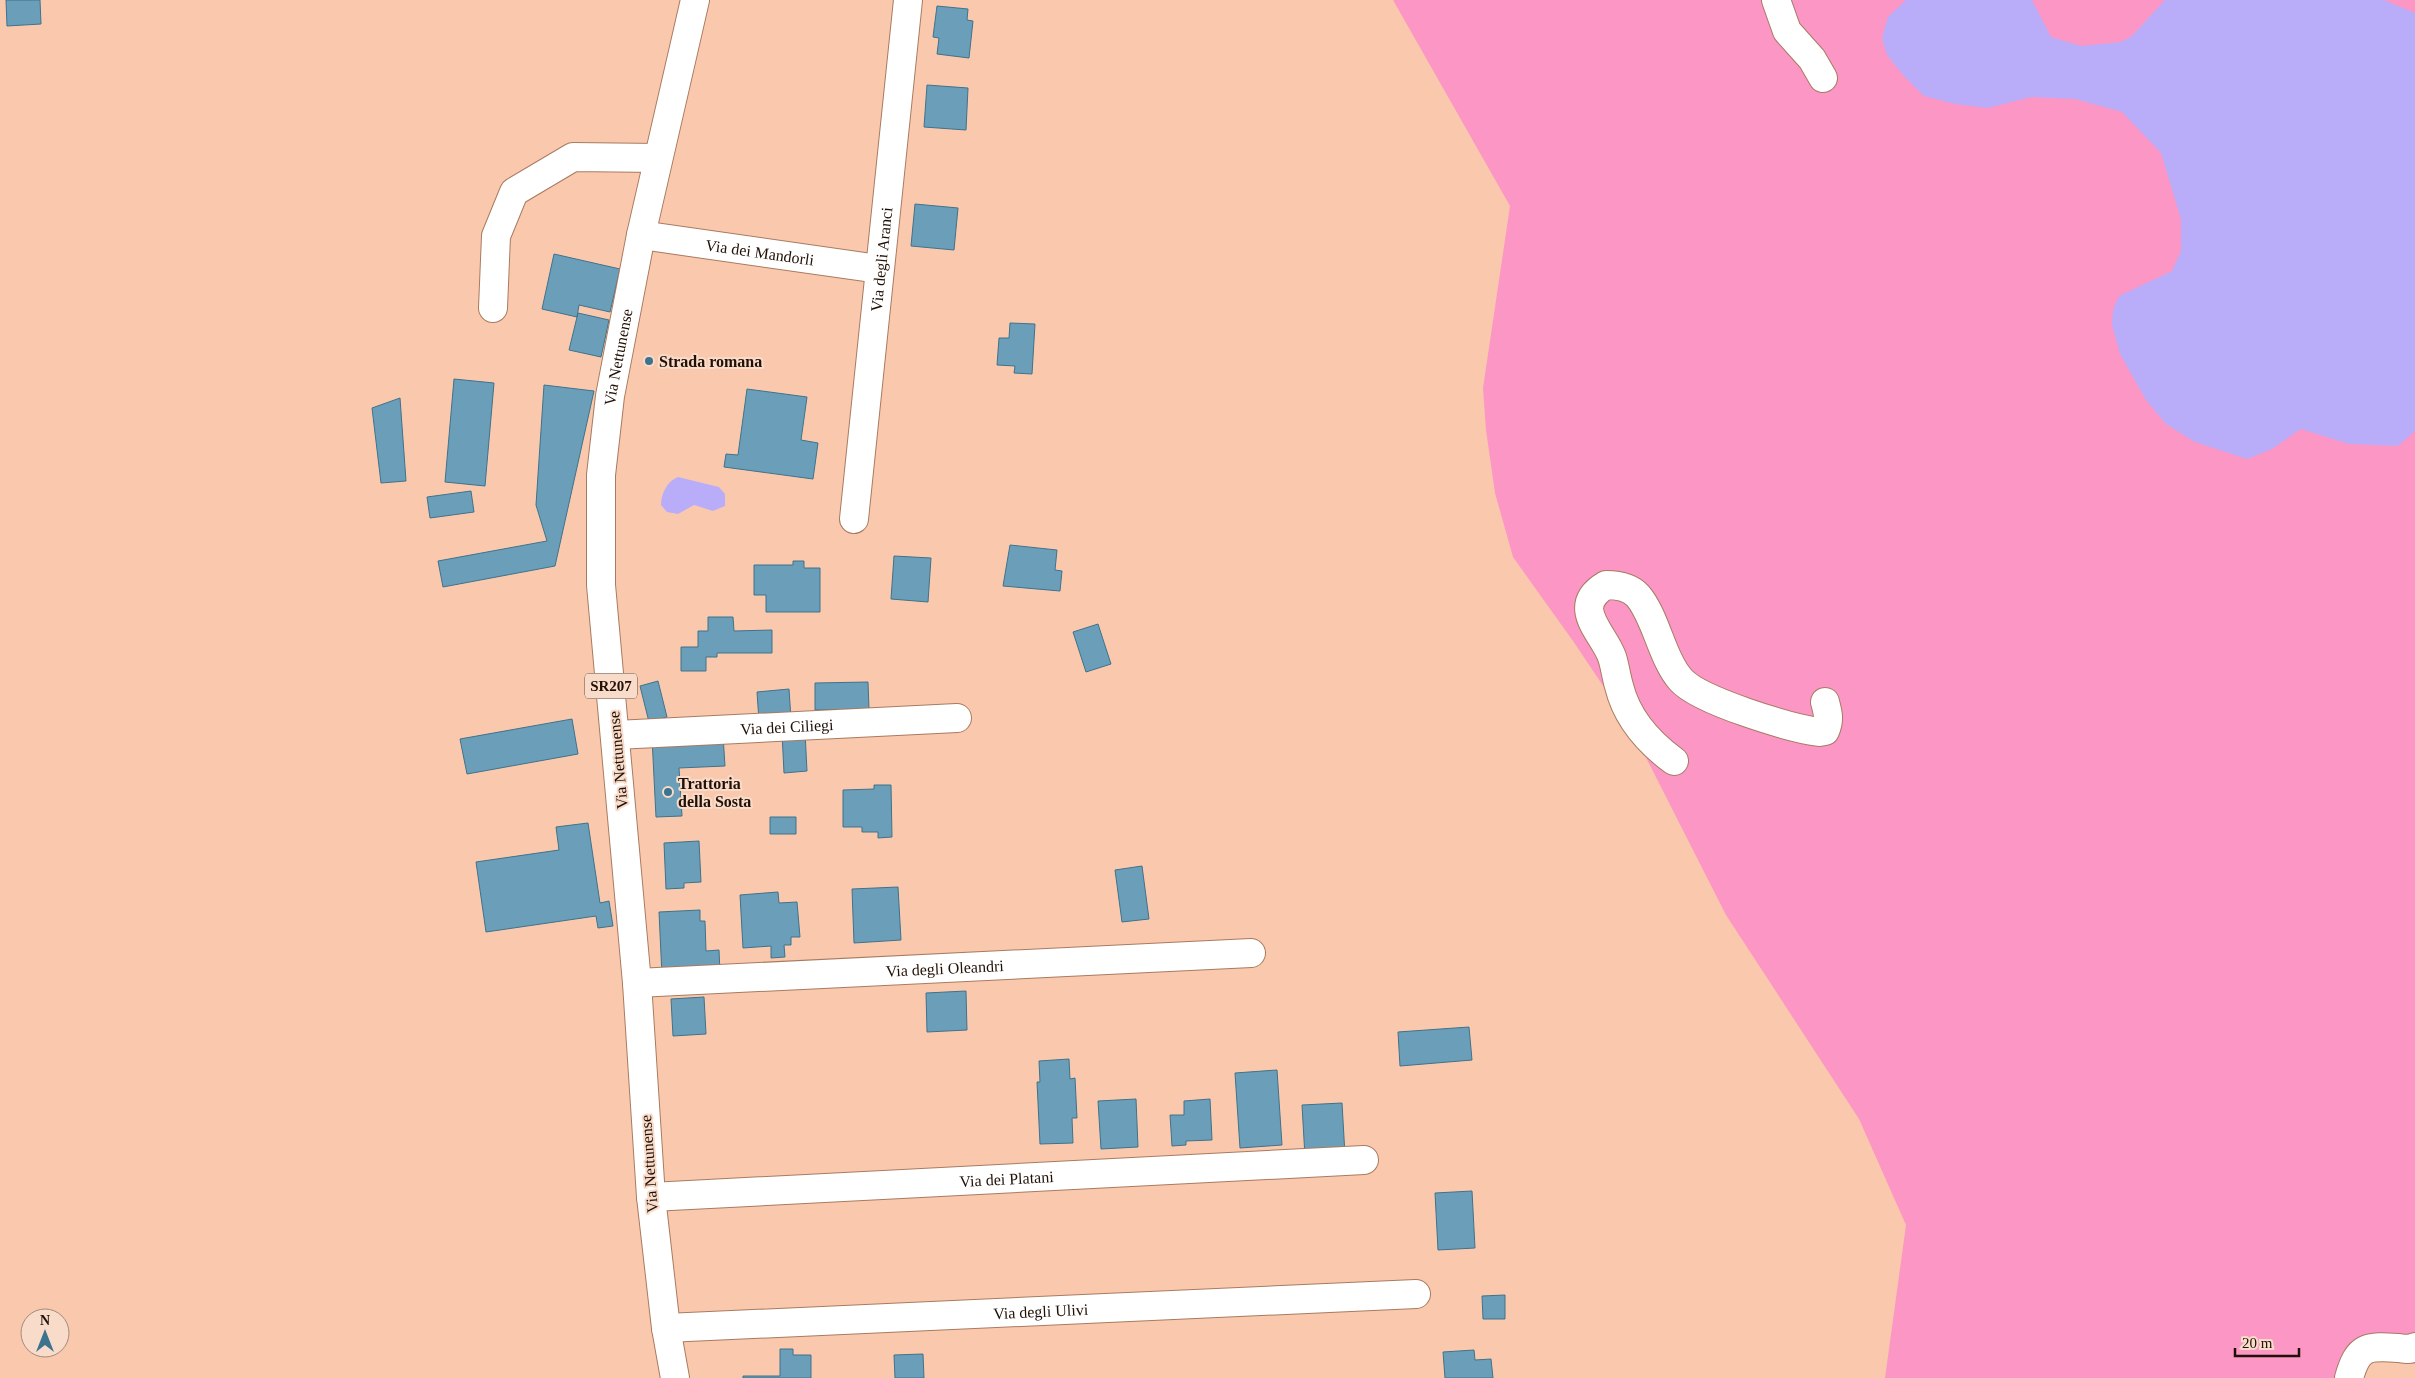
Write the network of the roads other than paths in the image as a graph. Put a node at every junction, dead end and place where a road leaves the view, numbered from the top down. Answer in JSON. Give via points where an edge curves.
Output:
{"nodes":[{"id":1,"x":695,"y":0,"type":"edge"},
{"id":2,"x":908,"y":0,"type":"edge"},
{"id":3,"x":1776,"y":0,"type":"edge"},
{"id":4,"x":1823,"y":78,"type":"dead end"},
{"id":5,"x":658,"y":158,"type":"junction"},
{"id":6,"x":641,"y":235,"type":"junction"},
{"id":7,"x":879,"y":269,"type":"junction"},
{"id":8,"x":493,"y":308,"type":"dead end"},
{"id":9,"x":854,"y":519,"type":"dead end"},
{"id":10,"x":1825,"y":702,"type":"dead end"},
{"id":11,"x":957,"y":718,"type":"dead end"},
{"id":12,"x":616,"y":735,"type":"junction"},
{"id":13,"x":1674,"y":761,"type":"dead end"},
{"id":14,"x":1251,"y":953,"type":"dead end"},
{"id":15,"x":637,"y":983,"type":"junction"},
{"id":16,"x":1364,"y":1160,"type":"dead end"},
{"id":17,"x":650,"y":1197,"type":"junction"},
{"id":18,"x":1416,"y":1294,"type":"dead end"},
{"id":19,"x":666,"y":1328,"type":"junction"},
{"id":20,"x":2415,"y":1347,"type":"edge"},
{"id":21,"x":675,"y":1378,"type":"edge"},
{"id":22,"x":2349,"y":1378,"type":"edge"}],
"edges":[{"from":1,"to":5,"type":"street","name":"Via Nettunense","number":"SR207"},
{"from":2,"to":7,"type":"street","name":"Via degli Aranci"},
{"from":3,"to":4,"type":"street","via":[[1787,31],[1812,59]]},
{"from":5,"to":6,"type":"street","name":"Via Nettunense","number":"SR207"},
{"from":5,"to":8,"type":"street","via":[[573,157],[514,192],[496,236]]},
{"from":6,"to":7,"type":"street","name":"Via dei Mandorli"},
{"from":6,"to":12,"type":"street","name":"Via Nettunense","number":"SR207","via":[[610,396],[601,475],[602,585]]},
{"from":7,"to":9,"type":"street","name":"Via degli Aranci"},
{"from":10,"to":13,"type":"street","via":[[1828,723],[1825,731],[1819,732],[1721,704],[1704,696],[1680,680],[1637,595],[1618,585],[1606,585],[1594,596],[1590,606],[1592,624],[1609,649],[1622,697],[1638,727],[1651,744]]},
{"from":11,"to":12,"type":"street","name":"Via dei Ciliegi"},
{"from":12,"to":15,"type":"street","name":"Via Nettunense","number":"SR207"},
{"from":14,"to":15,"type":"street","name":"Via degli Oleandri"},
{"from":15,"to":17,"type":"street","name":"Via Nettunense","number":"SR207"},
{"from":16,"to":17,"type":"street","name":"Via dei Platani"},
{"from":17,"to":19,"type":"street","name":"Via Nettunense","number":"SR207"},
{"from":18,"to":19,"type":"street","name":"Via degli Ulivi"},
{"from":19,"to":21,"type":"street","name":"Via Nettunense","number":"SR207"},
{"from":20,"to":22,"type":"street","via":[[2381,1346],[2363,1351],[2355,1356]]}]}
